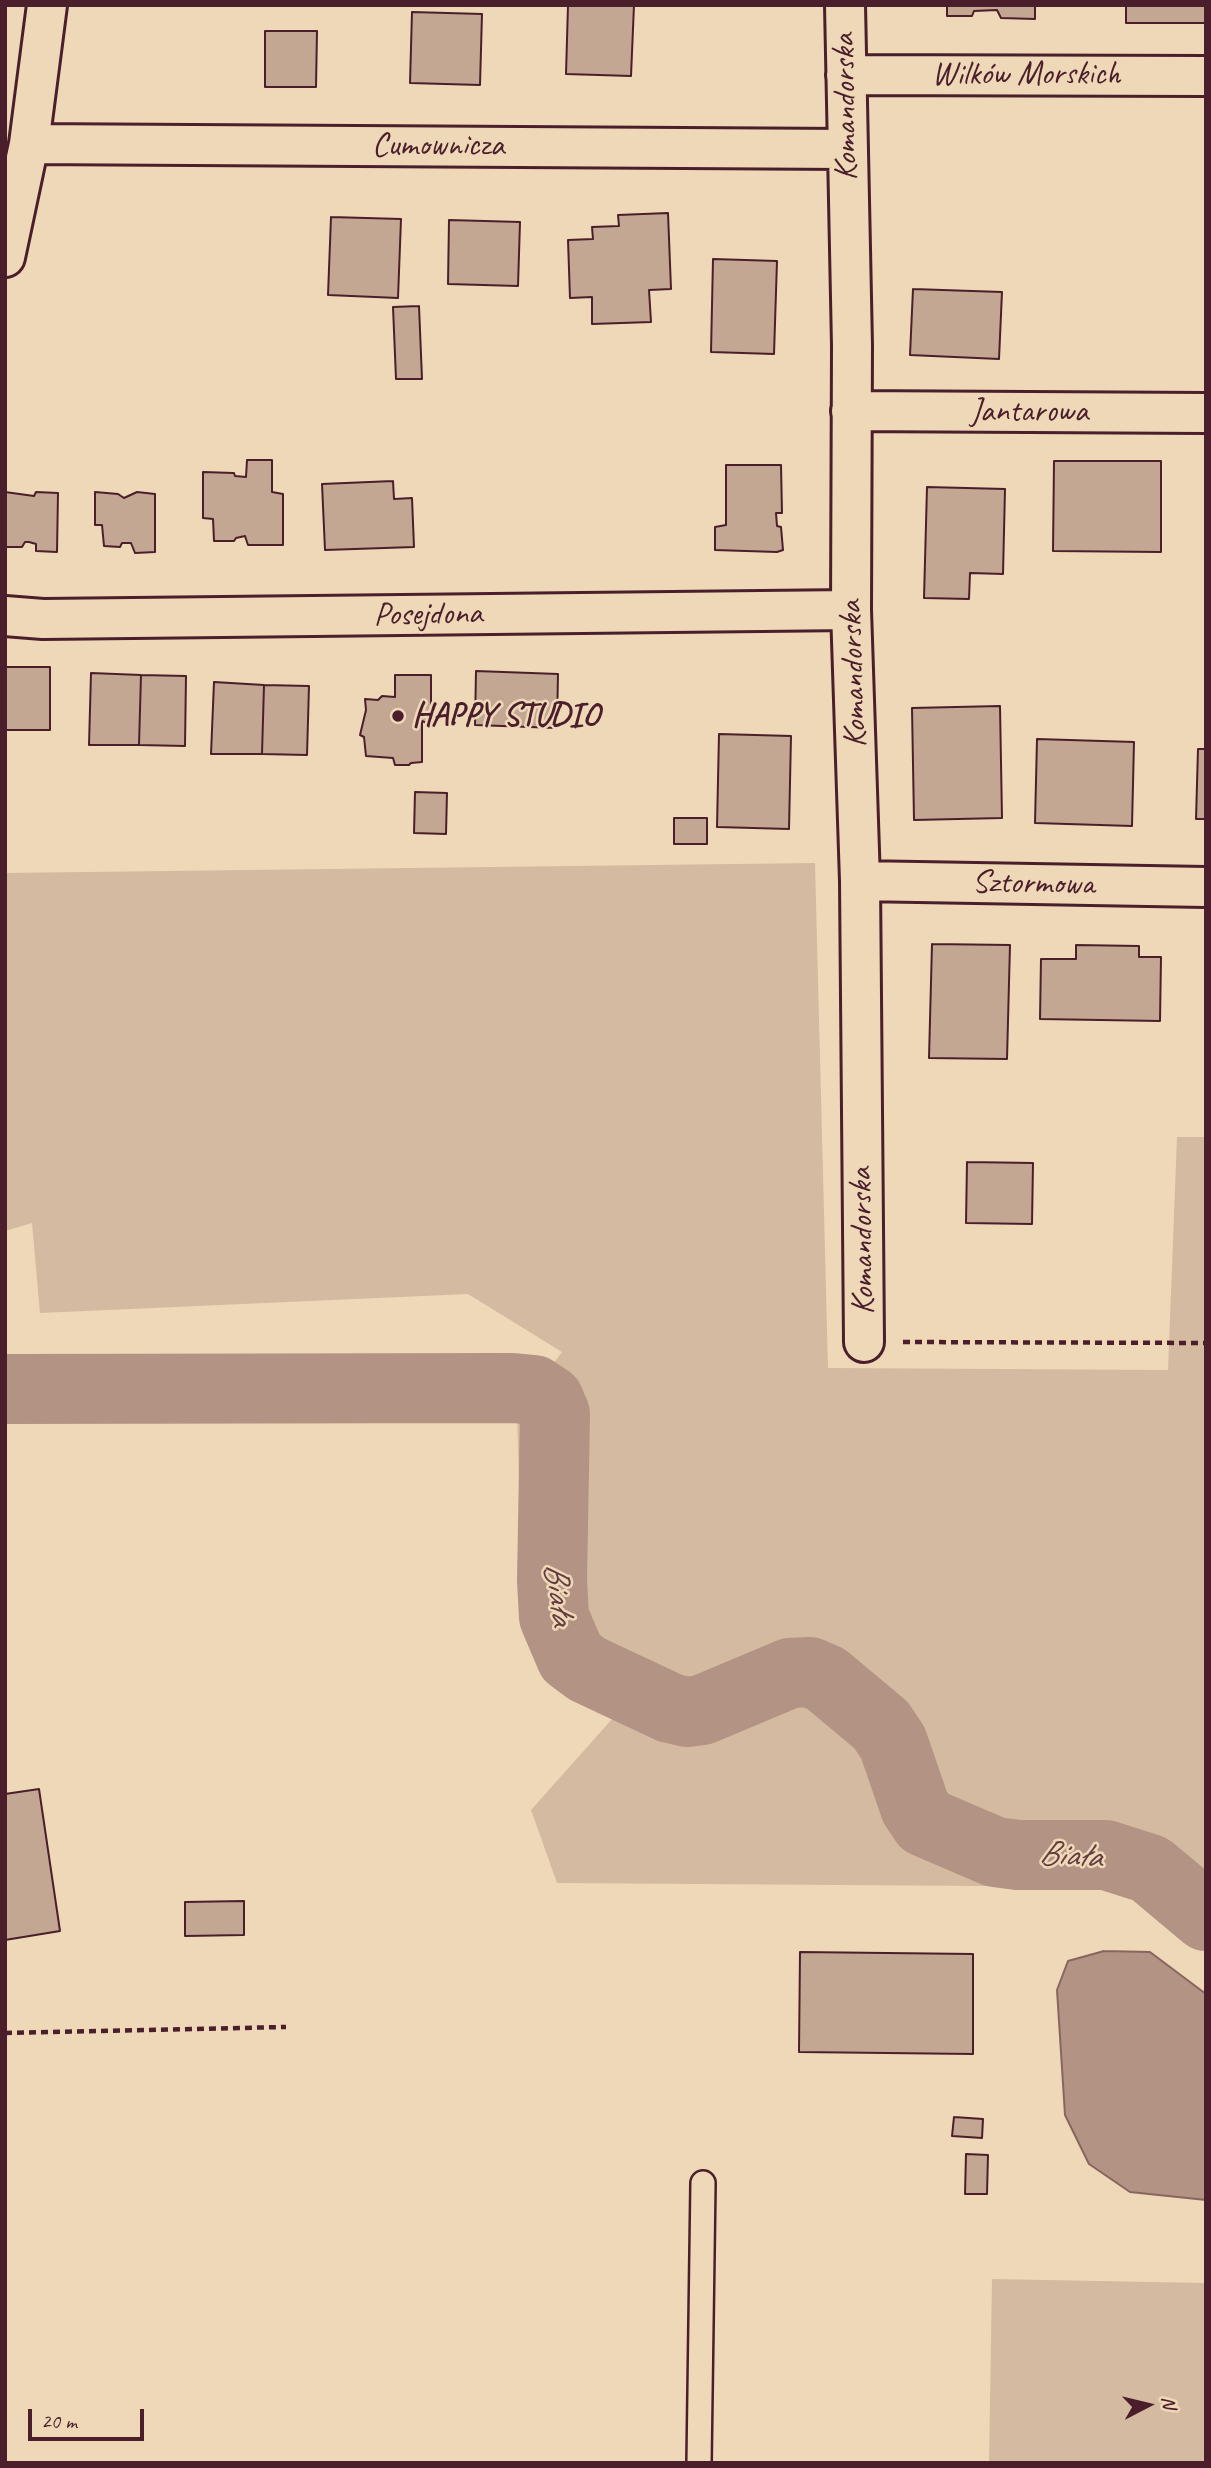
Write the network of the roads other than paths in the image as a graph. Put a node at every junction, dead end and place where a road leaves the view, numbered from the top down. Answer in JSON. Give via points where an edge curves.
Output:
{"nodes":[{"id":1,"x":47,"y":5,"type":"edge"},
{"id":2,"x":845,"y":5,"type":"edge"},
{"id":3,"x":846,"y":75,"type":"junction"},
{"id":4,"x":1206,"y":76,"type":"edge"},
{"id":5,"x":17,"y":144,"type":"edge"},
{"id":6,"x":846,"y":149,"type":"junction"},
{"id":7,"x":5,"y":257,"type":"edge"},
{"id":8,"x":851,"y":411,"type":"junction"},
{"id":9,"x":1206,"y":412,"type":"edge"},
{"id":10,"x":851,"y":610,"type":"junction"},
{"id":11,"x":5,"y":616,"type":"edge"},
{"id":12,"x":860,"y":881,"type":"junction"},
{"id":13,"x":1206,"y":887,"type":"edge"},
{"id":14,"x":864,"y":1342,"type":"road end"},
{"id":15,"x":703,"y":2183,"type":"dead end"},
{"id":16,"x":699,"y":2463,"type":"edge"}],
"edges":[{"from":1,"to":5,"type":"street"},
{"from":2,"to":3,"type":"street","name":"Komandorska"},
{"from":3,"to":4,"type":"street","name":"Wilków Morskich"},
{"from":3,"to":6,"type":"street","name":"Komandorska"},
{"from":5,"to":6,"type":"street","name":"Cumownicza"},
{"from":5,"to":7,"type":"street"},
{"from":6,"to":8,"type":"street","name":"Komandorska"},
{"from":8,"to":9,"type":"street","name":"Jantarowa"},
{"from":8,"to":10,"type":"street","name":"Komandorska"},
{"from":10,"to":11,"type":"street","name":"Posejdona"},
{"from":10,"to":12,"type":"street","name":"Komandorska"},
{"from":12,"to":13,"type":"street","name":"Sztormowa"},
{"from":12,"to":14,"type":"street","name":"Komandorska"},
{"from":15,"to":16,"type":"lane"}]}
